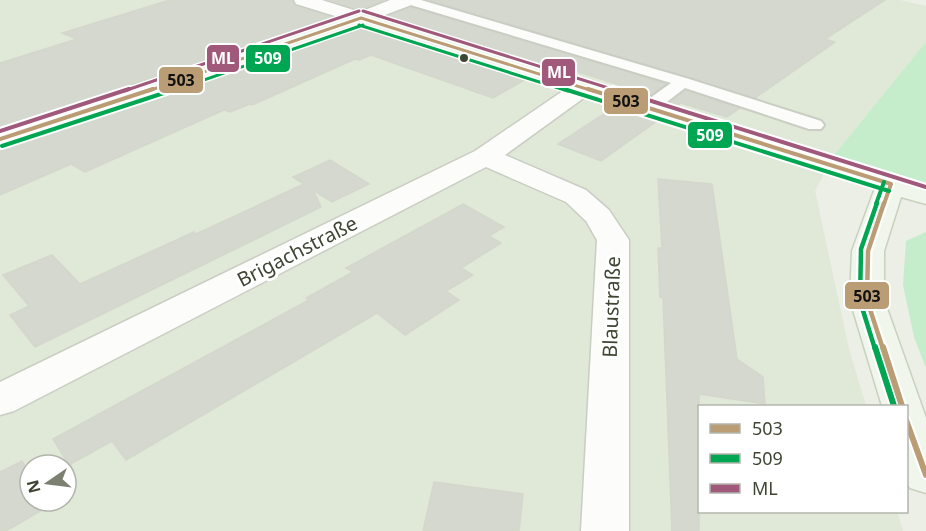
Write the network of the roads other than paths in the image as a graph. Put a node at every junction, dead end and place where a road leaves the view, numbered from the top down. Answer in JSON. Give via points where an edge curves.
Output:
{"nodes":[{"id":1,"x":303,"y":0,"type":"edge"},
{"id":2,"x":407,"y":0,"type":"edge"},
{"id":3,"x":361,"y":18,"type":"junction"},
{"id":4,"x":683,"y":82,"type":"junction"},
{"id":5,"x":584,"y":87,"type":"junction"},
{"id":6,"x":649,"y":107,"type":"junction"},
{"id":7,"x":815,"y":125,"type":"dead end"},
{"id":8,"x":0,"y":139,"type":"edge"},
{"id":9,"x":485,"y":157,"type":"junction"},
{"id":10,"x":891,"y":184,"type":"junction"},
{"id":11,"x":926,"y":195,"type":"edge"},
{"id":12,"x":0,"y":400,"type":"edge"},
{"id":13,"x":902,"y":405,"type":"edge"},
{"id":14,"x":908,"y":425,"type":"edge"},
{"id":15,"x":926,"y":475,"type":"edge"},
{"id":16,"x":604,"y":531,"type":"edge"}],
"edges":[{"from":1,"to":3,"type":"street"},
{"from":2,"to":3,"type":"street"},
{"from":2,"to":4,"type":"lane"},
{"from":3,"to":5,"type":"street"},
{"from":3,"to":8,"type":"street"},
{"from":4,"to":6,"type":"lane"},
{"from":4,"to":7,"type":"lane"},
{"from":5,"to":6,"type":"street"},
{"from":5,"to":9,"type":"street","name":"Brigachstraße"},
{"from":6,"to":10,"type":"street"},
{"from":9,"to":12,"type":"street","name":"Brigachstraße"},
{"from":9,"to":16,"type":"street","name":"Blaustraße","via":[[576,196],[598,216],[613,240]]},
{"from":10,"to":11,"type":"street"},
{"from":10,"to":13,"type":"street","via":[[867,251],[867,300]]},
{"from":14,"to":15,"type":"street"}]}
